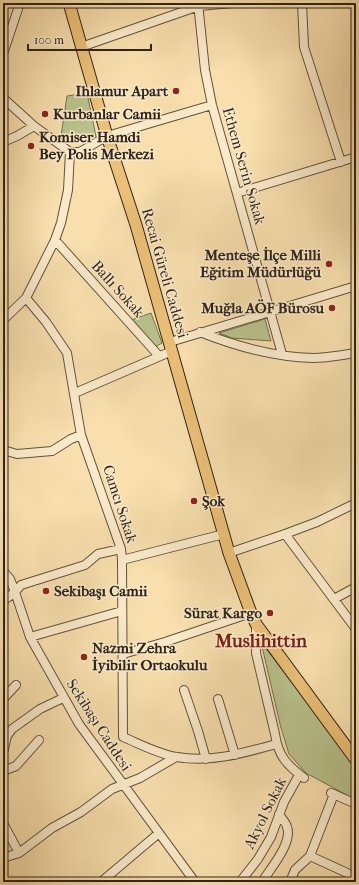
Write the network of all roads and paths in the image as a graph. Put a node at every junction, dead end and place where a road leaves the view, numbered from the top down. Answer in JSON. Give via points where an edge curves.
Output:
{"nodes":[{"id":1,"x":20,"y":3,"type":"edge"},
{"id":2,"x":69,"y":3,"type":"edge"},
{"id":3,"x":233,"y":3,"type":"edge"},
{"id":4,"x":302,"y":3,"type":"edge"},
{"id":5,"x":198,"y":5,"type":"edge"},
{"id":6,"x":81,"y":47,"type":"junction"},
{"id":7,"x":3,"y":54,"type":"edge"},
{"id":8,"x":3,"y":98,"type":"edge"},
{"id":9,"x":212,"y":105,"type":"junction"},
{"id":10,"x":34,"y":126,"type":"junction"},
{"id":11,"x":107,"y":136,"type":"junction"},
{"id":12,"x":3,"y":142,"type":"edge"},
{"id":13,"x":70,"y":152,"type":"junction"},
{"id":14,"x":356,"y":158,"type":"edge"},
{"id":15,"x":341,"y":162,"type":"junction"},
{"id":16,"x":237,"y":193,"type":"junction"},
{"id":17,"x":55,"y":240,"type":"junction"},
{"id":18,"x":356,"y":286,"type":"edge"},
{"id":19,"x":26,"y":298,"type":"junction"},
{"id":20,"x":270,"y":311,"type":"junction"},
{"id":21,"x":3,"y":320,"type":"edge"},
{"id":22,"x":200,"y":332,"type":"junction"},
{"id":23,"x":171,"y":346,"type":"junction"},
{"id":24,"x":356,"y":353,"type":"edge"},
{"id":25,"x":282,"y":354,"type":"junction"},
{"id":26,"x":159,"y":356,"type":"junction"},
{"id":27,"x":75,"y":393,"type":"junction"},
{"id":28,"x":81,"y":435,"type":"junction"},
{"id":29,"x":3,"y":450,"type":"edge"},
{"id":30,"x":356,"y":503,"type":"edge"},
{"id":31,"x":224,"y":534,"type":"junction"},
{"id":32,"x":285,"y":534,"type":"junction"},
{"id":33,"x":121,"y":549,"type":"junction"},
{"id":34,"x":229,"y":553,"type":"junction"},
{"id":35,"x":122,"y":560,"type":"junction"},
{"id":36,"x":3,"y":570,"type":"edge"},
{"id":37,"x":356,"y":587,"type":"edge"},
{"id":38,"x":15,"y":592,"type":"junction"},
{"id":39,"x":334,"y":599,"type":"junction"},
{"id":40,"x":3,"y":601,"type":"edge"},
{"id":41,"x":122,"y":611,"type":"junction"},
{"id":42,"x":251,"y":613,"type":"junction"},
{"id":43,"x":256,"y":624,"type":"junction"},
{"id":44,"x":356,"y":629,"type":"edge"},
{"id":45,"x":30,"y":638,"type":"junction"},
{"id":46,"x":123,"y":654,"type":"junction"},
{"id":47,"x":16,"y":685,"type":"dead end"},
{"id":48,"x":184,"y":690,"type":"dead end"},
{"id":49,"x":63,"y":698,"type":"junction"},
{"id":50,"x":3,"y":699,"type":"edge"},
{"id":51,"x":218,"y":699,"type":"dead end"},
{"id":52,"x":39,"y":740,"type":"dead end"},
{"id":53,"x":276,"y":744,"type":"junction"},
{"id":54,"x":3,"y":753,"type":"edge"},
{"id":55,"x":235,"y":755,"type":"junction"},
{"id":56,"x":176,"y":757,"type":"junction"},
{"id":57,"x":206,"y":759,"type":"junction"},
{"id":58,"x":356,"y":760,"type":"edge"},
{"id":59,"x":3,"y":771,"type":"edge"},
{"id":60,"x":122,"y":784,"type":"junction"},
{"id":61,"x":356,"y":804,"type":"edge"},
{"id":62,"x":279,"y":814,"type":"junction"},
{"id":63,"x":3,"y":823,"type":"edge"},
{"id":64,"x":159,"y":834,"type":"junction"},
{"id":65,"x":19,"y":853,"type":"junction"},
{"id":66,"x":310,"y":856,"type":"junction"},
{"id":67,"x":3,"y":858,"type":"edge"},
{"id":68,"x":356,"y":877,"type":"edge"},
{"id":69,"x":101,"y":882,"type":"edge"},
{"id":70,"x":195,"y":882,"type":"edge"},
{"id":71,"x":240,"y":882,"type":"edge"},
{"id":72,"x":262,"y":882,"type":"edge"},
{"id":73,"x":293,"y":882,"type":"edge"}],
"edges":[{"from":1,"to":7,"type":"street"},
{"from":2,"to":6,"type":"main road","name":"Recai Güreli Caddesi"},
{"from":3,"to":5,"type":"street"},
{"from":4,"to":15,"type":"street","via":[[304,47]]},
{"from":5,"to":6,"type":"street"},
{"from":5,"to":9,"type":"street","name":"Ethem Serin Sokak","via":[[205,70]]},
{"from":6,"to":11,"type":"main road","name":"Recai Güreli Caddesi"},
{"from":8,"to":10,"type":"street"},
{"from":9,"to":11,"type":"street"},
{"from":9,"to":16,"type":"street","name":"Ethem Serin Sokak"},
{"from":10,"to":12,"type":"street"},
{"from":10,"to":13,"type":"street"},
{"from":11,"to":13,"type":"street","via":[[80,152]]},
{"from":11,"to":23,"type":"main road","name":"Recai Güreli Caddesi"},
{"from":13,"to":17,"type":"street","via":[[68,190]]},
{"from":14,"to":15,"type":"street"},
{"from":15,"to":16,"type":"street"},
{"from":16,"to":20,"type":"street","name":"Ethem Serin Sokak"},
{"from":17,"to":19,"type":"street"},
{"from":17,"to":26,"type":"street","name":"Ballı Sokak"},
{"from":18,"to":20,"type":"street"},
{"from":19,"to":21,"type":"street"},
{"from":19,"to":27,"type":"street","name":"Camcı Sokak","via":[[68,353]]},
{"from":20,"to":22,"type":"street"},
{"from":20,"to":25,"type":"street","name":"Ethem Serin Sokak"},
{"from":22,"to":23,"type":"street"},
{"from":22,"to":25,"type":"street","via":[[222,341]]},
{"from":23,"to":26,"type":"street"},
{"from":23,"to":31,"type":"main road","name":"Recai Güreli Caddesi"},
{"from":24,"to":25,"type":"street","via":[[314,358]]},
{"from":26,"to":27,"type":"street"},
{"from":27,"to":28,"type":"street","name":"Camcı Sokak"},
{"from":28,"to":29,"type":"street","via":[[52,451],[17,454]]},
{"from":28,"to":33,"type":"street","name":"Camcı Sokak"},
{"from":30,"to":32,"type":"street"},
{"from":31,"to":34,"type":"main road","name":"Recai Güreli Caddesi"},
{"from":31,"to":35,"type":"street"},
{"from":32,"to":34,"type":"street"},
{"from":32,"to":39,"type":"street"},
{"from":33,"to":35,"type":"street","name":"Camcı Sokak"},
{"from":33,"to":38,"type":"street","via":[[98,554],[85,565],[21,585]]},
{"from":34,"to":42,"type":"main road","name":"Recai Güreli Caddesi"},
{"from":35,"to":41,"type":"street","name":"Camcı Sokak"},
{"from":36,"to":38,"type":"street","name":"Sekibaşı Caddesi"},
{"from":37,"to":39,"type":"street"},
{"from":38,"to":40,"type":"street"},
{"from":38,"to":45,"type":"street","name":"Sekibaşı Caddesi"},
{"from":39,"to":44,"type":"street"},
{"from":41,"to":45,"type":"street"},
{"from":41,"to":46,"type":"street","name":"Camcı Sokak"},
{"from":42,"to":43,"type":"main road","name":"Recai Güreli Caddesi"},
{"from":42,"to":46,"type":"street"},
{"from":43,"to":53,"type":"street","via":[[256,654]]},
{"from":43,"to":58,"type":"main road","name":"Recai Güreli Caddesi"},
{"from":45,"to":49,"type":"street","name":"Sekibaşı Caddesi"},
{"from":46,"to":56,"type":"street","name":"Camcı Sokak","via":[[122,737]]},
{"from":47,"to":50,"type":"street"},
{"from":48,"to":57,"type":"street"},
{"from":49,"to":54,"type":"street","via":[[40,709],[12,729],[7,736]]},
{"from":49,"to":60,"type":"street","name":"Sekibaşı Caddesi"},
{"from":51,"to":55,"type":"street"},
{"from":52,"to":59,"type":"street","via":[[16,766]]},
{"from":53,"to":55,"type":"street"},
{"from":53,"to":62,"type":"street","name":"Akyol Sokak","via":[[287,764],[302,777],[284,802]]},
{"from":55,"to":57,"type":"street"},
{"from":56,"to":57,"type":"street"},
{"from":56,"to":60,"type":"street","via":[[140,778]]},
{"from":60,"to":64,"type":"street","name":"Sekibaşı Caddesi"},
{"from":60,"to":65,"type":"street","via":[[52,828]]},
{"from":61,"to":66,"type":"street","via":[[332,793]]},
{"from":62,"to":71,"type":"street","name":"Akyol Sokak","via":[[271,837]]},
{"from":62,"to":72,"type":"street","via":[[288,832],[284,850]]},
{"from":63,"to":65,"type":"street"},
{"from":64,"to":69,"type":"street"},
{"from":64,"to":70,"type":"street","name":"Sekibaşı Caddesi"},
{"from":65,"to":67,"type":"street"},
{"from":66,"to":68,"type":"street"},
{"from":66,"to":73,"type":"street","via":[[295,870]]}]}
